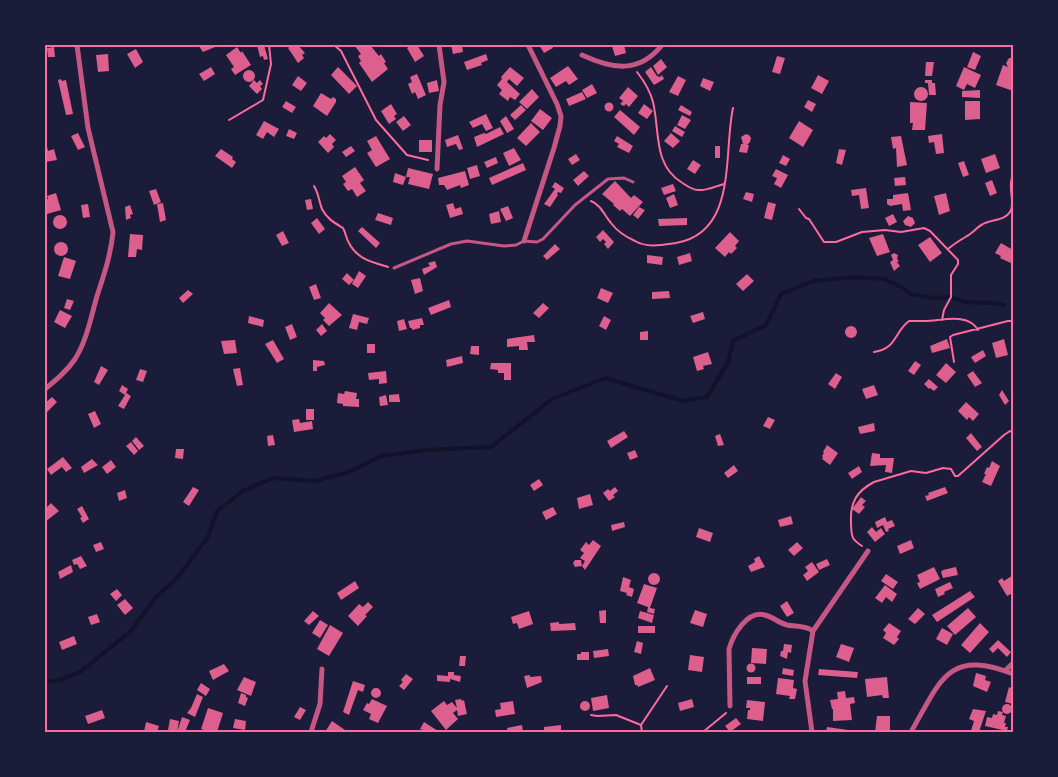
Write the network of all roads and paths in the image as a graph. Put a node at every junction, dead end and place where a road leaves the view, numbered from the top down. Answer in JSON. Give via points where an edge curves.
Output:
{"nodes":[{"id":1,"x":77,"y":45,"type":"edge"},
{"id":2,"x":269,"y":45,"type":"edge"},
{"id":3,"x":334,"y":45,"type":"edge"},
{"id":4,"x":439,"y":45,"type":"edge"},
{"id":5,"x":528,"y":45,"type":"edge"},
{"id":6,"x":662,"y":45,"type":"edge"},
{"id":7,"x":582,"y":55,"type":"dead end"},
{"id":8,"x":632,"y":66,"type":"junction"},
{"id":9,"x":733,"y":108,"type":"dead end"},
{"id":10,"x":229,"y":120,"type":"dead end"},
{"id":11,"x":438,"y":162,"type":"junction"},
{"id":12,"x":437,"y":168,"type":"dead end"},
{"id":13,"x":1013,"y":175,"type":"edge"},
{"id":14,"x":633,"y":182,"type":"dead end"},
{"id":15,"x":724,"y":184,"type":"junction"},
{"id":16,"x":314,"y":186,"type":"dead end"},
{"id":17,"x":582,"y":199,"type":"junction"},
{"id":18,"x":799,"y":209,"type":"dead end"},
{"id":19,"x":524,"y":241,"type":"junction"},
{"id":20,"x":948,"y":250,"type":"junction"},
{"id":21,"x":394,"y":268,"type":"joint"},
{"id":22,"x":942,"y":320,"type":"junction"},
{"id":23,"x":1013,"y":321,"type":"edge"},
{"id":24,"x":978,"y":330,"type":"junction"},
{"id":25,"x":874,"y":352,"type":"dead end"},
{"id":26,"x":954,"y":362,"type":"dead end"},
{"id":27,"x":45,"y":389,"type":"edge"},
{"id":28,"x":1013,"y":432,"type":"edge"},
{"id":29,"x":868,"y":551,"type":"joint"},
{"id":30,"x":813,"y":630,"type":"junction"},
{"id":31,"x":1013,"y":663,"type":"edge"},
{"id":32,"x":322,"y":669,"type":"dead end"},
{"id":33,"x":1005,"y":671,"type":"junction"},
{"id":34,"x":1013,"y":674,"type":"edge"},
{"id":35,"x":667,"y":686,"type":"dead end"},
{"id":36,"x":730,"y":706,"type":"joint"},
{"id":37,"x":591,"y":715,"type":"dead end"},
{"id":38,"x":641,"y":724,"type":"junction"},
{"id":39,"x":311,"y":732,"type":"edge"},
{"id":40,"x":642,"y":732,"type":"edge"},
{"id":41,"x":703,"y":732,"type":"edge"},
{"id":42,"x":812,"y":732,"type":"edge"},
{"id":43,"x":911,"y":732,"type":"edge"}],
"edges":[{"from":1,"to":27,"type":"street","via":[[88,128],[113,232],[82,344],[67,369]]},
{"from":2,"to":10,"type":"path","via":[[271,64],[263,100]]},
{"from":3,"to":11,"type":"path","via":[[341,51],[376,120],[407,155]]},
{"from":4,"to":11,"type":"street","via":[[444,82]]},
{"from":5,"to":19,"type":"street","via":[[561,116]]},
{"from":6,"to":8,"type":"street","via":[[646,60]]},
{"from":7,"to":8,"type":"street","via":[[605,64]]},
{"from":8,"to":15,"type":"path","via":[[649,90],[662,159],[668,172],[695,190]]},
{"from":9,"to":15,"type":"path"},
{"from":11,"to":12,"type":"street"},
{"from":13,"to":20,"type":"path","via":[[1010,182],[1012,202],[1006,216],[983,224],[957,240]]},
{"from":14,"to":17,"type":"lane","via":[[624,178],[608,178]]},
{"from":15,"to":17,"type":"path","via":[[710,225],[700,235],[670,244],[648,246],[636,242],[618,231],[595,203]]},
{"from":16,"to":21,"type":"path","via":[[322,209],[333,224],[343,228],[356,254],[362,259]]},
{"from":17,"to":19,"type":"lane","via":[[543,239]]},
{"from":18,"to":20,"type":"path","via":[[824,242],[836,242],[862,232],[901,232],[924,228]]},
{"from":19,"to":21,"type":"lane","via":[[504,246],[467,241],[451,244]]},
{"from":20,"to":22,"type":"path","via":[[958,264],[950,275],[951,297]]},
{"from":22,"to":24,"type":"path","via":[[956,318],[970,322]]},
{"from":22,"to":25,"type":"path","via":[[909,321],[891,345]]},
{"from":23,"to":24,"type":"path"},
{"from":24,"to":26,"type":"path","via":[[950,337]]},
{"from":28,"to":29,"type":"path","via":[[1004,435],[958,476],[951,469],[943,468],[926,473],[911,471],[868,485],[850,512],[853,538]]},
{"from":29,"to":30,"type":"street"},
{"from":30,"to":36,"type":"street","via":[[757,614],[743,623],[728,649]]},
{"from":30,"to":42,"type":"street","via":[[805,681]]},
{"from":31,"to":33,"type":"street"},
{"from":32,"to":39,"type":"street","via":[[320,704]]},
{"from":33,"to":34,"type":"street"},
{"from":33,"to":43,"type":"street","via":[[978,664],[954,670],[943,679]]},
{"from":35,"to":38,"type":"path"},
{"from":36,"to":41,"type":"path","via":[[726,714]]},
{"from":37,"to":38,"type":"path","via":[[616,715]]},
{"from":38,"to":40,"type":"path"}]}
